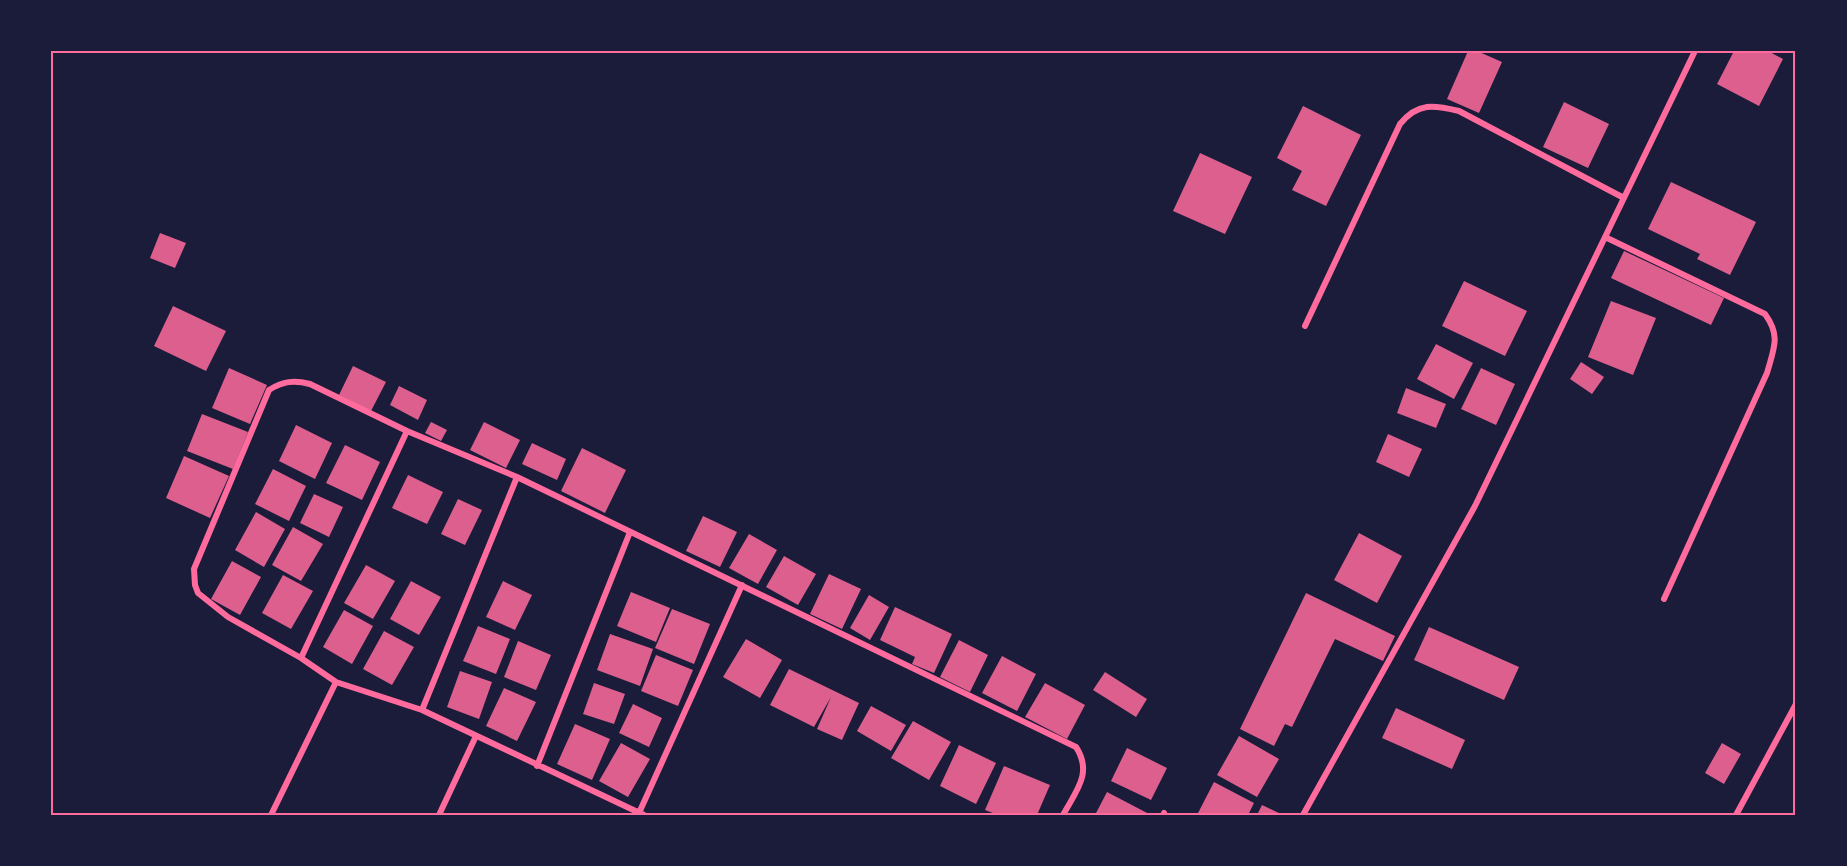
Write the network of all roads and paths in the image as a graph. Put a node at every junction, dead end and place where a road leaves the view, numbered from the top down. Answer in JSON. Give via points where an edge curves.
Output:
{"nodes":[{"id":1,"x":1695,"y":51,"type":"edge"},
{"id":2,"x":1624,"y":198,"type":"junction"},
{"id":3,"x":1605,"y":237,"type":"junction"},
{"id":4,"x":1305,"y":326,"type":"dead end"},
{"id":5,"x":408,"y":431,"type":"junction"},
{"id":6,"x":517,"y":477,"type":"junction"},
{"id":7,"x":630,"y":532,"type":"junction"},
{"id":8,"x":742,"y":585,"type":"junction"},
{"id":9,"x":1664,"y":599,"type":"dead end"},
{"id":10,"x":301,"y":658,"type":"junction"},
{"id":11,"x":336,"y":682,"type":"junction"},
{"id":12,"x":1796,"y":704,"type":"edge"},
{"id":13,"x":422,"y":710,"type":"junction"},
{"id":14,"x":476,"y":736,"type":"junction"},
{"id":15,"x":537,"y":766,"type":"junction"},
{"id":16,"x":642,"y":814,"type":"edge"},
{"id":17,"x":271,"y":815,"type":"edge"},
{"id":18,"x":439,"y":815,"type":"edge"},
{"id":19,"x":1063,"y":815,"type":"edge"},
{"id":20,"x":1303,"y":815,"type":"edge"},
{"id":21,"x":1736,"y":815,"type":"edge"}],
"edges":[{"from":1,"to":2,"type":"street"},
{"from":2,"to":3,"type":"street"},
{"from":2,"to":4,"type":"street","via":[[1459,111],[1430,105],[1415,111],[1401,124]]},
{"from":3,"to":9,"type":"street","via":[[1765,314],[1774,326],[1775,346],[1767,373]]},
{"from":3,"to":20,"type":"street","via":[[1475,506]]},
{"from":5,"to":6,"type":"street"},
{"from":5,"to":10,"type":"street"},
{"from":5,"to":10,"type":"street","via":[[310,384],[281,382],[269,390],[194,575],[198,593],[228,617]]},
{"from":6,"to":7,"type":"street"},
{"from":6,"to":13,"type":"street"},
{"from":7,"to":8,"type":"street"},
{"from":7,"to":15,"type":"street"},
{"from":8,"to":16,"type":"street"},
{"from":8,"to":19,"type":"street","via":[[1076,747],[1084,758],[1084,772]]},
{"from":10,"to":11,"type":"street"},
{"from":11,"to":13,"type":"street"},
{"from":11,"to":17,"type":"street"},
{"from":12,"to":21,"type":"street"},
{"from":13,"to":14,"type":"street"},
{"from":14,"to":15,"type":"street"},
{"from":14,"to":18,"type":"street"},
{"from":15,"to":16,"type":"street"}]}
